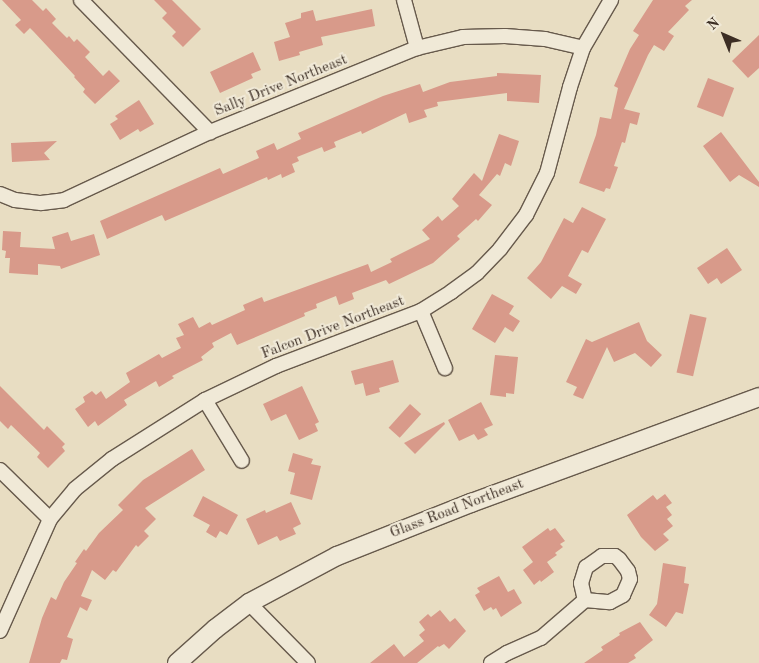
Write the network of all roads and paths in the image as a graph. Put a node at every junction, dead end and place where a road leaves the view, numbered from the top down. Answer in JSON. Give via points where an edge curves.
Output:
{"nodes":[{"id":1,"x":81,"y":0,"type":"edge"},
{"id":2,"x":404,"y":0,"type":"edge"},
{"id":3,"x":611,"y":0,"type":"edge"},
{"id":4,"x":416,"y":48,"type":"junction"},
{"id":5,"x":583,"y":48,"type":"junction"},
{"id":6,"x":210,"y":132,"type":"junction"},
{"id":7,"x":0,"y":194,"type":"edge"},
{"id":8,"x":421,"y":311,"type":"junction"},
{"id":9,"x":445,"y":368,"type":"dead end"},
{"id":10,"x":759,"y":397,"type":"edge"},
{"id":11,"x":205,"y":400,"type":"junction"},
{"id":12,"x":242,"y":460,"type":"dead end"},
{"id":13,"x":0,"y":470,"type":"edge"},
{"id":14,"x":50,"y":519,"type":"junction"},
{"id":15,"x":585,"y":600,"type":"dead end"},
{"id":16,"x":249,"y":603,"type":"junction"},
{"id":17,"x":1,"y":627,"type":"edge"},
{"id":18,"x":177,"y":663,"type":"edge"},
{"id":19,"x":308,"y":663,"type":"edge"},
{"id":20,"x":491,"y":663,"type":"edge"}],
"edges":[{"from":1,"to":6,"type":"street"},
{"from":2,"to":4,"type":"street"},
{"from":3,"to":5,"type":"street","name":"Falcon Drive Northeast"},
{"from":4,"to":5,"type":"street","name":"Sally Drive Northeast","via":[[463,37],[505,36],[545,39]]},
{"from":4,"to":6,"type":"street","name":"Sally Drive Northeast"},
{"from":5,"to":8,"type":"street","name":"Falcon Drive Northeast","via":[[547,173],[526,215],[500,249],[476,273]]},
{"from":6,"to":7,"type":"street","name":"Sally Drive Northeast","via":[[64,200],[41,203],[15,200]]},
{"from":8,"to":9,"type":"street"},
{"from":8,"to":11,"type":"street","name":"Falcon Drive Northeast","via":[[276,366]]},
{"from":10,"to":16,"type":"street","name":"Glass Road Northeast","via":[[489,496],[337,556]]},
{"from":11,"to":12,"type":"street"},
{"from":11,"to":14,"type":"street","name":"Falcon Drive Northeast","via":[[112,459],[75,489]]},
{"from":13,"to":14,"type":"street"},
{"from":14,"to":17,"type":"street","name":"Falcon Drive Northeast"},
{"from":15,"to":20,"type":"street","via":[[541,638]]},
{"from":16,"to":18,"type":"street","name":"Glass Road Northeast"},
{"from":16,"to":19,"type":"street"}]}
